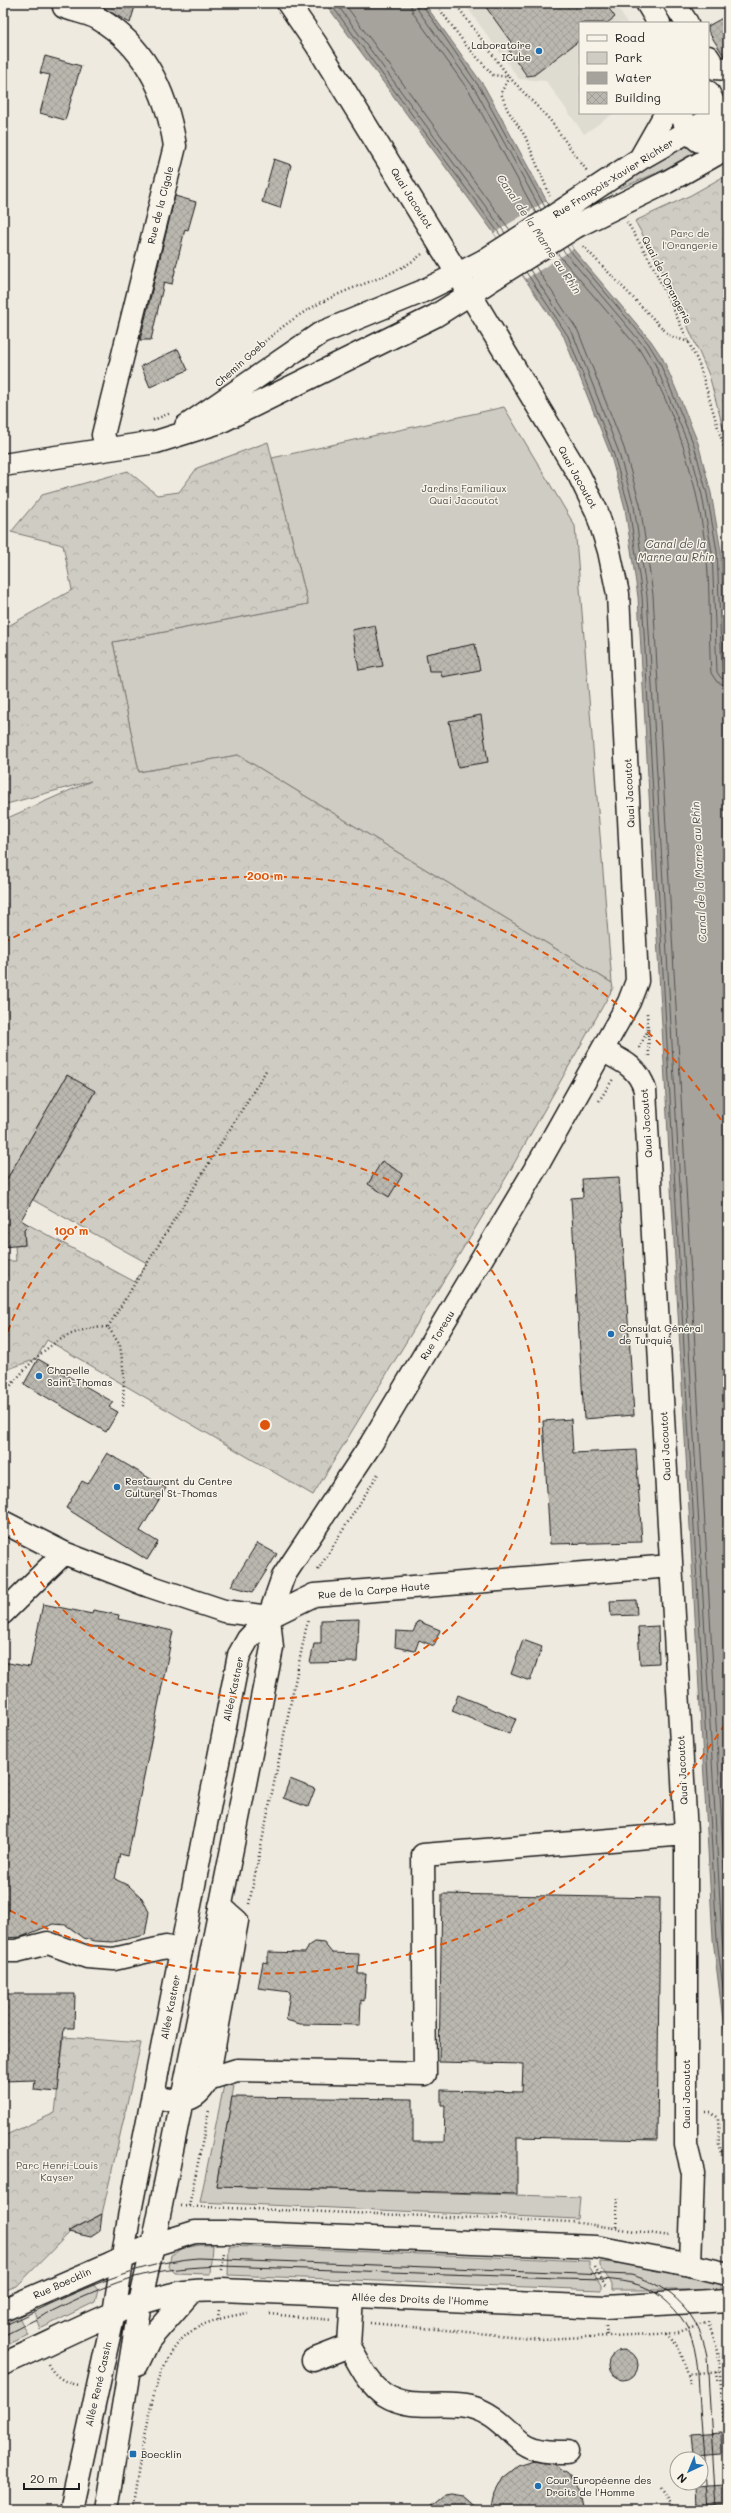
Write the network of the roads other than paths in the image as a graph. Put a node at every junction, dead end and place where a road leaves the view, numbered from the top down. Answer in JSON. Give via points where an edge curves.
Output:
{"nodes":[{"id":1,"x":288,"y":3,"type":"edge"},
{"id":2,"x":647,"y":3,"type":"edge"},
{"id":3,"x":674,"y":3,"type":"edge"},
{"id":4,"x":64,"y":7,"type":"dead end"},
{"id":5,"x":658,"y":22,"type":"edge"},
{"id":6,"x":686,"y":22,"type":"edge"},
{"id":7,"x":709,"y":93,"type":"edge"},
{"id":8,"x":724,"y":111,"type":"edge"},
{"id":9,"x":665,"y":114,"type":"edge"},
{"id":10,"x":685,"y":122,"type":"edge"},
{"id":11,"x":721,"y":152,"type":"edge"},
{"id":12,"x":640,"y":159,"type":"junction"},
{"id":13,"x":569,"y":219,"type":"junction"},
{"id":14,"x":490,"y":269,"type":"junction"},
{"id":15,"x":458,"y":274,"type":"junction"},
{"id":16,"x":470,"y":294,"type":"junction"},
{"id":17,"x":169,"y":437,"type":"junction"},
{"id":18,"x":108,"y":449,"type":"junction"},
{"id":19,"x":3,"y":465,"type":"edge"},
{"id":20,"x":603,"y":1051,"type":"junction"},
{"id":21,"x":3,"y":1522,"type":"edge"},
{"id":22,"x":64,"y":1552,"type":"junction"},
{"id":23,"x":671,"y":1566,"type":"junction"},
{"id":24,"x":3,"y":1613,"type":"edge"},
{"id":25,"x":269,"y":1617,"type":"junction"},
{"id":26,"x":221,"y":1745,"type":"junction"},
{"id":27,"x":252,"y":1749,"type":"junction"},
{"id":28,"x":686,"y":1834,"type":"junction"},
{"id":29,"x":220,"y":1906,"type":"junction"},
{"id":30,"x":3,"y":1951,"type":"edge"},
{"id":31,"x":181,"y":1951,"type":"junction"},
{"id":32,"x":213,"y":2050,"type":"junction"},
{"id":33,"x":237,"y":2070,"type":"junction"},
{"id":34,"x":208,"y":2079,"type":"junction"},
{"id":35,"x":153,"y":2096,"type":"junction"},
{"id":36,"x":181,"y":2102,"type":"junction"},
{"id":37,"x":153,"y":2245,"type":"junction"},
{"id":38,"x":122,"y":2258,"type":"junction"},
{"id":39,"x":690,"y":2265,"type":"junction"},
{"id":40,"x":728,"y":2274,"type":"edge"},
{"id":41,"x":191,"y":2292,"type":"junction"},
{"id":42,"x":352,"y":2296,"type":"junction"},
{"id":43,"x":728,"y":2300,"type":"edge"},
{"id":44,"x":140,"y":2303,"type":"junction"},
{"id":45,"x":3,"y":2310,"type":"edge"},
{"id":46,"x":114,"y":2313,"type":"junction"},
{"id":47,"x":349,"y":2346,"type":"junction"},
{"id":48,"x":313,"y":2360,"type":"dead end"},
{"id":49,"x":3,"y":2364,"type":"edge"},
{"id":50,"x":128,"y":2382,"type":"junction"},
{"id":51,"x":567,"y":2452,"type":"dead end"},
{"id":52,"x":71,"y":2510,"type":"edge"},
{"id":53,"x":106,"y":2510,"type":"edge"}],
"edges":[{"from":1,"to":15,"type":"main road","name":"Quai Jacoutot"},
{"from":2,"to":5,"type":"main road"},
{"from":3,"to":6,"type":"main road"},
{"from":4,"to":18,"type":"main road","name":"Rue de la Cigale","via":[[98,18],[129,41],[153,74],[170,115],[175,146],[104,435]]},
{"from":7,"to":8,"type":"main road"},
{"from":8,"to":10,"type":"main road","name":"Rue François-Xavier Richter"},
{"from":8,"to":11,"type":"main road"},
{"from":9,"to":12,"type":"main road"},
{"from":10,"to":11,"type":"main road"},
{"from":10,"to":12,"type":"main road","name":"Rue François-Xavier Richter"},
{"from":11,"to":13,"type":"main road","name":"Rue François-Xavier Richter","via":[[667,182],[617,205]]},
{"from":12,"to":13,"type":"main road","name":"Rue François-Xavier Richter"},
{"from":13,"to":14,"type":"main road","name":"Rue François-Xavier Richter","bridge":true},
{"from":14,"to":15,"type":"main road","name":"Rue François-Xavier Richter"},
{"from":14,"to":16,"type":"main road","name":"Rue François-Xavier Richter"},
{"from":15,"to":16,"type":"main road","name":"Quai Jacoutot"},
{"from":15,"to":17,"type":"main road","name":"Chemin Goeb","via":[[321,333]]},
{"from":16,"to":17,"type":"main road","name":"Chemin Goeb","via":[[435,316],[220,422]]},
{"from":16,"to":20,"type":"main road","name":"Quai Jacoutot","via":[[591,500],[609,551],[618,594],[638,967],[637,981],[629,1002]]},
{"from":17,"to":18,"type":"main road","name":"Chemin Goeb","via":[[156,442]]},
{"from":18,"to":19,"type":"main road","name":"Chemin Goeb"},
{"from":20,"to":23,"type":"main road","name":"Quai Jacoutot","via":[[629,1066],[641,1077],[645,1090]]},
{"from":20,"to":25,"type":"main road","name":"Rue Toreau","via":[[371,1444],[284,1577]]},
{"from":21,"to":22,"type":"main road"},
{"from":22,"to":24,"type":"main road"},
{"from":22,"to":25,"type":"main road","via":[[149,1586],[224,1611]]},
{"from":23,"to":25,"type":"main road","name":"Rue de la Carpe Haute","via":[[314,1595]]},
{"from":23,"to":28,"type":"main road","name":"Quai Jacoutot"},
{"from":25,"to":26,"type":"main road","name":"Allée Kastner","via":[[248,1639],[239,1655]]},
{"from":25,"to":27,"type":"main road","via":[[272,1648]]},
{"from":26,"to":27,"type":"main road"},
{"from":26,"to":31,"type":"main road","name":"Allée Kastner"},
{"from":27,"to":29,"type":"main road"},
{"from":28,"to":33,"type":"main road","via":[[423,1855],[425,2074]]},
{"from":28,"to":39,"type":"main road","name":"Quai Jacoutot","via":[[686,2145],[693,2173]]},
{"from":29,"to":32,"type":"main road","via":[[237,1922]]},
{"from":29,"to":36,"type":"main road"},
{"from":30,"to":31,"type":"main road","via":[[16,1951],[48,1943],[86,1957],[114,1959],[166,1947]]},
{"from":31,"to":35,"type":"main road","name":"Allée Kastner"},
{"from":32,"to":33,"type":"main road"},
{"from":32,"to":34,"type":"main road"},
{"from":33,"to":34,"type":"main road"},
{"from":34,"to":36,"type":"main road","via":[[202,2092]]},
{"from":35,"to":36,"type":"main road"},
{"from":35,"to":38,"type":"main road","name":"Allée Kastner"},
{"from":36,"to":37,"type":"main road"},
{"from":37,"to":38,"type":"main road"},
{"from":37,"to":39,"type":"main road","via":[[195,2232],[226,2232],[596,2247]]},
{"from":37,"to":44,"type":"main road"},
{"from":38,"to":45,"type":"main road","name":"Rue Boecklin"},
{"from":38,"to":46,"type":"main road","name":"Allée René Cassin"},
{"from":39,"to":40,"type":"main road"},
{"from":41,"to":42,"type":"main road","name":"Allée des Droits de l'Homme","via":[[221,2290]]},
{"from":41,"to":44,"type":"main road","name":"Allée des Droits de l'Homme"},
{"from":41,"to":50,"type":"main road","via":[[149,2340]]},
{"from":42,"to":43,"type":"main road","name":"Allée des Droits de l'Homme","via":[[606,2307]]},
{"from":42,"to":47,"type":"main road"},
{"from":44,"to":46,"type":"main road","name":"Allée des Droits de l'Homme"},
{"from":44,"to":50,"type":"main road"},
{"from":46,"to":49,"type":"main road"},
{"from":46,"to":52,"type":"main road","name":"Allée René Cassin"},
{"from":47,"to":48,"type":"main road"},
{"from":47,"to":51,"type":"main road","via":[[365,2375],[384,2395],[407,2404],[471,2407],[503,2423],[524,2444],[546,2452]]},
{"from":50,"to":53,"type":"main road"}]}
